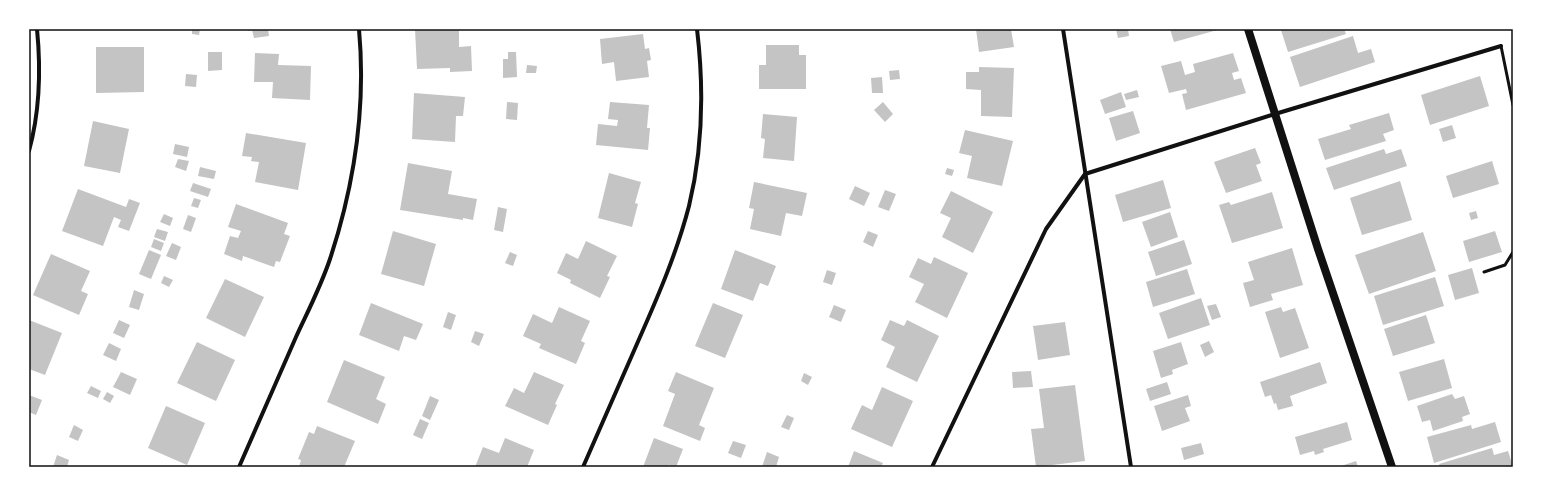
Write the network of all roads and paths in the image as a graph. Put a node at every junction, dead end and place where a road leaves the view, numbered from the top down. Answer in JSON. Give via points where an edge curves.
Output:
{"nodes":[{"id":1,"x":37,"y":29,"type":"edge"},
{"id":2,"x":358,"y":29,"type":"edge"},
{"id":3,"x":697,"y":29,"type":"edge"},
{"id":4,"x":1063,"y":29,"type":"edge"},
{"id":5,"x":1248,"y":29,"type":"edge"},
{"id":6,"x":1501,"y":46,"type":"joint"},
{"id":7,"x":1513,"y":105,"type":"edge"},
{"id":8,"x":1275,"y":114,"type":"junction"},
{"id":9,"x":29,"y":151,"type":"edge"},
{"id":10,"x":1085,"y":174,"type":"junction"},
{"id":11,"x":1513,"y":252,"type":"edge"},
{"id":12,"x":1484,"y":272,"type":"dead end"},
{"id":13,"x":239,"y":467,"type":"edge"},
{"id":14,"x":583,"y":467,"type":"edge"},
{"id":15,"x":932,"y":467,"type":"edge"},
{"id":16,"x":1131,"y":467,"type":"edge"},
{"id":17,"x":1392,"y":467,"type":"edge"}],
"edges":[{"from":1,"to":9,"type":"street","via":[[40,58],[38,98]]},
{"from":2,"to":13,"type":"street","via":[[360,106],[354,164],[341,222],[323,278]]},
{"from":3,"to":14,"type":"street","via":[[702,108],[698,156],[689,206],[675,254]]},
{"from":4,"to":10,"type":"street"},
{"from":5,"to":8,"type":"main road"},
{"from":6,"to":7,"type":"lane"},
{"from":6,"to":8,"type":"street"},
{"from":8,"to":10,"type":"street"},
{"from":8,"to":17,"type":"main road"},
{"from":10,"to":15,"type":"street","via":[[1046,229]]},
{"from":10,"to":16,"type":"street"},
{"from":11,"to":12,"type":"lane","via":[[1505,265]]}]}
